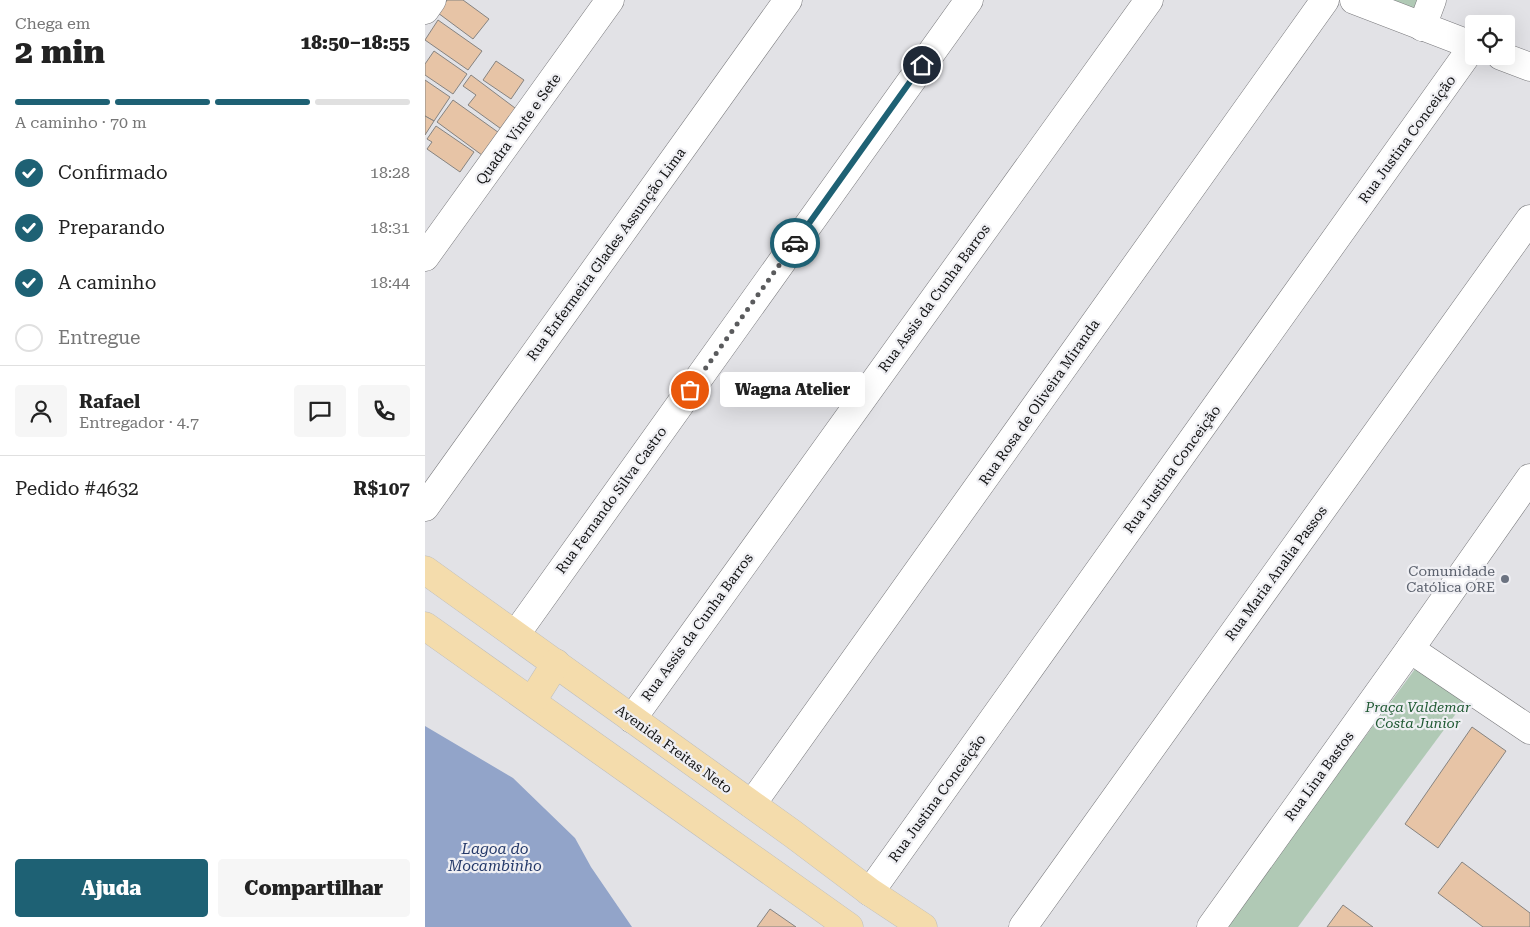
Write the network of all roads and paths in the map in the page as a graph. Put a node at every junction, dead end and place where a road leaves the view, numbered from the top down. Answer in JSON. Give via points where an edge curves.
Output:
{"nodes":[{"id":1,"x":432,"y":0,"type":"edge"},
{"id":2,"x":610,"y":0,"type":"edge"},
{"id":3,"x":788,"y":0,"type":"edge"},
{"id":4,"x":969,"y":0,"type":"edge"},
{"id":5,"x":1149,"y":0,"type":"edge"},
{"id":6,"x":1325,"y":0,"type":"edge"},
{"id":7,"x":1354,"y":0,"type":"edge"},
{"id":8,"x":1432,"y":0,"type":"edge"},
{"id":9,"x":425,"y":10,"type":"edge"},
{"id":10,"x":1422,"y":26,"type":"junction"},
{"id":11,"x":1465,"y":43,"type":"edge"},
{"id":12,"x":1465,"y":59,"type":"edge"},
{"id":13,"x":1515,"y":61,"type":"edge"},
{"id":14,"x":1530,"y":67,"type":"edge"},
{"id":15,"x":1530,"y":219,"type":"edge"},
{"id":16,"x":425,"y":257,"type":"edge"},
{"id":17,"x":1530,"y":478,"type":"edge"},
{"id":18,"x":425,"y":508,"type":"edge"},
{"id":19,"x":425,"y":570,"type":"edge"},
{"id":20,"x":425,"y":626,"type":"edge"},
{"id":21,"x":516,"y":634,"type":"junction"},
{"id":22,"x":1410,"y":649,"type":"junction"},
{"id":23,"x":556,"y":663,"type":"junction"},
{"id":24,"x":532,"y":701,"type":"junction"},
{"id":25,"x":632,"y":719,"type":"junction"},
{"id":26,"x":1530,"y":730,"type":"edge"},
{"id":27,"x":752,"y":804,"type":"junction"},
{"id":28,"x":793,"y":834,"type":"junction"},
{"id":29,"x":770,"y":870,"type":"junction"},
{"id":30,"x":870,"y":892,"type":"junction"},
{"id":31,"x":849,"y":927,"type":"edge"},
{"id":32,"x":923,"y":927,"type":"edge"},
{"id":33,"x":1023,"y":927,"type":"edge"},
{"id":34,"x":1211,"y":927,"type":"edge"}],
"edges":[{"from":1,"to":9,"type":"street"},
{"from":2,"to":16,"type":"street","name":"Quadra Vinte e Sete"},
{"from":3,"to":18,"type":"street","name":"Rua Enfermeira Glades Assunção Lima"},
{"from":4,"to":21,"type":"street","name":"Rua Fernando Silva Castro"},
{"from":5,"to":25,"type":"street","name":"Rua Assis da Cunha Barros"},
{"from":6,"to":27,"type":"street","name":"Rua Rosa de Oliveira Miranda"},
{"from":7,"to":10,"type":"street"},
{"from":8,"to":10,"type":"street"},
{"from":10,"to":11,"type":"street"},
{"from":12,"to":30,"type":"street","name":"Rua Justina Conceição"},
{"from":13,"to":14,"type":"street"},
{"from":15,"to":33,"type":"street","name":"Rua Maria Analia Passos"},
{"from":17,"to":22,"type":"street","name":"Rua Lina Bastos"},
{"from":19,"to":21,"type":"main road","name":"Avenida Freitas Neto"},
{"from":20,"to":24,"type":"main road"},
{"from":21,"to":23,"type":"main road","name":"Avenida Freitas Neto"},
{"from":22,"to":26,"type":"street"},
{"from":22,"to":34,"type":"street","name":"Rua Lina Bastos"},
{"from":23,"to":24,"type":"main road"},
{"from":23,"to":25,"type":"main road","name":"Avenida Freitas Neto"},
{"from":24,"to":29,"type":"main road"},
{"from":25,"to":27,"type":"main road","name":"Avenida Freitas Neto"},
{"from":27,"to":28,"type":"main road","name":"Avenida Freitas Neto"},
{"from":28,"to":29,"type":"main road"},
{"from":28,"to":30,"type":"main road","name":"Avenida Freitas Neto"},
{"from":29,"to":31,"type":"main road"},
{"from":30,"to":32,"type":"main road","name":"Avenida Freitas Neto"}]}
